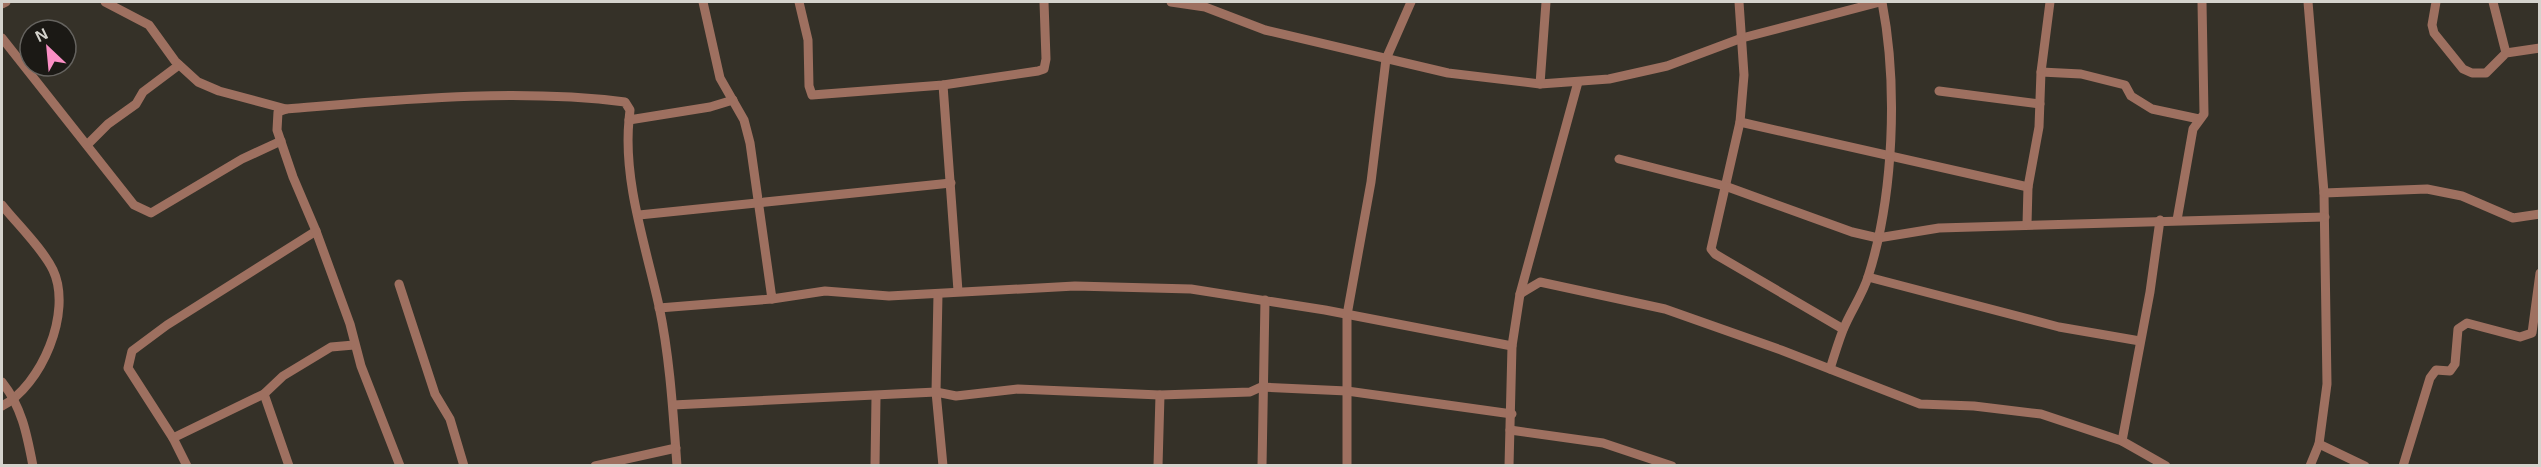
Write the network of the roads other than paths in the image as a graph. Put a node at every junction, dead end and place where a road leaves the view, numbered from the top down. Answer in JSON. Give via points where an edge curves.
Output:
{"nodes":[{"id":1,"x":6,"y":2,"type":"edge"},
{"id":2,"x":105,"y":2,"type":"edge"},
{"id":3,"x":703,"y":2,"type":"edge"},
{"id":4,"x":799,"y":2,"type":"edge"},
{"id":5,"x":1044,"y":2,"type":"edge"},
{"id":6,"x":1170,"y":2,"type":"edge"},
{"id":7,"x":1411,"y":2,"type":"edge"},
{"id":8,"x":1546,"y":2,"type":"edge"},
{"id":9,"x":1739,"y":2,"type":"edge"},
{"id":10,"x":1881,"y":2,"type":"edge"},
{"id":11,"x":2050,"y":2,"type":"edge"},
{"id":12,"x":2202,"y":2,"type":"edge"},
{"id":13,"x":2308,"y":2,"type":"edge"},
{"id":14,"x":2436,"y":2,"type":"edge"},
{"id":15,"x":2493,"y":2,"type":"edge"},
{"id":16,"x":2,"y":4,"type":"edge"},
{"id":17,"x":1205,"y":4,"type":"edge"},
{"id":18,"x":2,"y":38,"type":"edge"},
{"id":19,"x":1742,"y":38,"type":"junction"},
{"id":20,"x":2540,"y":48,"type":"edge"},
{"id":21,"x":2506,"y":53,"type":"junction"},
{"id":22,"x":1386,"y":59,"type":"junction"},
{"id":23,"x":179,"y":65,"type":"junction"},
{"id":24,"x":2041,"y":72,"type":"junction"},
{"id":25,"x":1578,"y":82,"type":"junction"},
{"id":26,"x":1540,"y":84,"type":"junction"},
{"id":27,"x":943,"y":85,"type":"junction"},
{"id":28,"x":1939,"y":91,"type":"dead end"},
{"id":29,"x":733,"y":100,"type":"junction"},
{"id":30,"x":2040,"y":104,"type":"junction"},
{"id":31,"x":286,"y":109,"type":"junction"},
{"id":32,"x":2199,"y":119,"type":"junction"},
{"id":33,"x":629,"y":120,"type":"junction"},
{"id":34,"x":1740,"y":122,"type":"junction"},
{"id":35,"x":281,"y":141,"type":"junction"},
{"id":36,"x":88,"y":144,"type":"junction"},
{"id":37,"x":1891,"y":155,"type":"junction"},
{"id":38,"x":1620,"y":159,"type":"dead end"},
{"id":39,"x":951,"y":183,"type":"junction"},
{"id":40,"x":1725,"y":186,"type":"junction"},
{"id":41,"x":2028,"y":187,"type":"junction"},
{"id":42,"x":2324,"y":192,"type":"junction"},
{"id":43,"x":758,"y":202,"type":"junction"},
{"id":44,"x":2,"y":205,"type":"edge"},
{"id":45,"x":2540,"y":214,"type":"edge"},
{"id":46,"x":639,"y":215,"type":"junction"},
{"id":47,"x":2325,"y":217,"type":"junction"},
{"id":48,"x":2160,"y":220,"type":"junction"},
{"id":49,"x":2177,"y":220,"type":"junction"},
{"id":50,"x":2027,"y":224,"type":"junction"},
{"id":51,"x":316,"y":231,"type":"junction"},
{"id":52,"x":1878,"y":238,"type":"junction"},
{"id":53,"x":2540,"y":273,"type":"edge"},
{"id":54,"x":1868,"y":277,"type":"junction"},
{"id":55,"x":399,"y":284,"type":"dead end"},
{"id":56,"x":958,"y":291,"type":"junction"},
{"id":57,"x":938,"y":294,"type":"junction"},
{"id":58,"x":1520,"y":294,"type":"junction"},
{"id":59,"x":772,"y":299,"type":"junction"},
{"id":60,"x":1265,"y":300,"type":"junction"},
{"id":61,"x":659,"y":308,"type":"junction"},
{"id":62,"x":1347,"y":315,"type":"junction"},
{"id":63,"x":1843,"y":329,"type":"junction"},
{"id":64,"x":2140,"y":341,"type":"junction"},
{"id":65,"x":354,"y":345,"type":"junction"},
{"id":66,"x":1512,"y":346,"type":"junction"},
{"id":67,"x":1830,"y":369,"type":"junction"},
{"id":68,"x":2,"y":382,"type":"edge"},
{"id":69,"x":1261,"y":387,"type":"junction"},
{"id":70,"x":1347,"y":391,"type":"junction"},
{"id":71,"x":936,"y":392,"type":"junction"},
{"id":72,"x":264,"y":394,"type":"junction"},
{"id":73,"x":1160,"y":395,"type":"junction"},
{"id":74,"x":876,"y":397,"type":"junction"},
{"id":75,"x":16,"y":399,"type":"junction"},
{"id":76,"x":673,"y":405,"type":"junction"},
{"id":77,"x":2,"y":406,"type":"edge"},
{"id":78,"x":1512,"y":414,"type":"junction"},
{"id":79,"x":1510,"y":430,"type":"junction"},
{"id":80,"x":173,"y":438,"type":"junction"},
{"id":81,"x":2122,"y":441,"type":"junction"},
{"id":82,"x":2319,"y":444,"type":"junction"},
{"id":83,"x":676,"y":448,"type":"junction"},
{"id":84,"x":2151,"y":463,"type":"edge"},
{"id":85,"x":33,"y":465,"type":"edge"},
{"id":86,"x":187,"y":465,"type":"edge"},
{"id":87,"x":289,"y":465,"type":"edge"},
{"id":88,"x":400,"y":465,"type":"edge"},
{"id":89,"x":464,"y":465,"type":"edge"},
{"id":90,"x":595,"y":465,"type":"edge"},
{"id":91,"x":677,"y":465,"type":"edge"},
{"id":92,"x":875,"y":465,"type":"edge"},
{"id":93,"x":943,"y":465,"type":"edge"},
{"id":94,"x":1158,"y":465,"type":"edge"},
{"id":95,"x":1262,"y":465,"type":"edge"},
{"id":96,"x":1347,"y":465,"type":"edge"},
{"id":97,"x":1509,"y":465,"type":"edge"},
{"id":98,"x":1672,"y":465,"type":"edge"},
{"id":99,"x":2166,"y":465,"type":"edge"},
{"id":100,"x":2310,"y":465,"type":"edge"},
{"id":101,"x":2365,"y":465,"type":"edge"},
{"id":102,"x":2403,"y":465,"type":"edge"}],
"edges":[{"from":1,"to":16,"type":"street"},
{"from":2,"to":23,"type":"street","via":[[149,25]]},
{"from":3,"to":29,"type":"street","via":[[720,78]]},
{"from":4,"to":27,"type":"street","via":[[808,40],[812,95]]},
{"from":5,"to":27,"type":"street","via":[[1044,69]]},
{"from":6,"to":17,"type":"street"},
{"from":7,"to":22,"type":"street"},
{"from":8,"to":26,"type":"street"},
{"from":9,"to":19,"type":"street"},
{"from":10,"to":19,"type":"street"},
{"from":10,"to":37,"type":"street","via":[[1887,26]]},
{"from":11,"to":24,"type":"street"},
{"from":12,"to":32,"type":"street","via":[[2205,99],[2204,114]]},
{"from":13,"to":42,"type":"street"},
{"from":14,"to":21,"type":"street","via":[[2434,33],[2463,69],[2486,73]]},
{"from":15,"to":21,"type":"street"},
{"from":17,"to":22,"type":"street","via":[[1265,30]]},
{"from":18,"to":36,"type":"street"},
{"from":19,"to":25,"type":"street","via":[[1667,66]]},
{"from":19,"to":34,"type":"street"},
{"from":20,"to":21,"type":"street"},
{"from":22,"to":26,"type":"street","via":[[1448,73]]},
{"from":22,"to":62,"type":"street","via":[[1371,182]]},
{"from":23,"to":31,"type":"street","via":[[198,82],[219,91]]},
{"from":23,"to":36,"type":"street"},
{"from":24,"to":30,"type":"street"},
{"from":24,"to":32,"type":"street","via":[[2081,74],[2125,85],[2131,96],[2152,108]]},
{"from":25,"to":26,"type":"street"},
{"from":25,"to":58,"type":"street"},
{"from":27,"to":39,"type":"street"},
{"from":28,"to":30,"type":"street"},
{"from":29,"to":33,"type":"street"},
{"from":29,"to":43,"type":"street","via":[[750,143]]},
{"from":30,"to":41,"type":"street"},
{"from":31,"to":33,"type":"street","via":[[510,96],[625,102],[630,110]]},
{"from":31,"to":35,"type":"street","via":[[278,112],[277,118]]},
{"from":32,"to":49,"type":"street","via":[[2193,129]]},
{"from":33,"to":46,"type":"street","via":[[627,139]]},
{"from":34,"to":37,"type":"street"},
{"from":34,"to":40,"type":"street"},
{"from":35,"to":36,"type":"street","via":[[242,159],[151,213],[134,205]]},
{"from":35,"to":51,"type":"street"},
{"from":37,"to":41,"type":"street"},
{"from":37,"to":52,"type":"street"},
{"from":38,"to":40,"type":"street"},
{"from":39,"to":43,"type":"street"},
{"from":39,"to":56,"type":"street"},
{"from":40,"to":52,"type":"street"},
{"from":40,"to":63,"type":"street","via":[[1710,244],[1712,252]]},
{"from":41,"to":50,"type":"street"},
{"from":42,"to":45,"type":"street","via":[[2427,189],[2462,196],[2513,218]]},
{"from":42,"to":47,"type":"street"},
{"from":43,"to":46,"type":"street"},
{"from":43,"to":59,"type":"street"},
{"from":44,"to":75,"type":"street","via":[[52,268],[60,301],[46,356],[34,379]]},
{"from":46,"to":61,"type":"street"},
{"from":47,"to":49,"type":"street"},
{"from":47,"to":82,"type":"street","via":[[2327,384]]},
{"from":48,"to":49,"type":"street"},
{"from":48,"to":50,"type":"street"},
{"from":48,"to":64,"type":"street"},
{"from":50,"to":52,"type":"street","via":[[1939,228]]},
{"from":51,"to":65,"type":"street"},
{"from":51,"to":80,"type":"street","via":[[132,351],[128,368]]},
{"from":52,"to":54,"type":"street"},
{"from":53,"to":102,"type":"street","via":[[2532,333],[2520,337],[2467,323],[2458,329],[2455,364],[2450,371],[2436,370],[2430,378]]},
{"from":54,"to":63,"type":"street"},
{"from":54,"to":64,"type":"street","via":[[2060,327]]},
{"from":55,"to":89,"type":"street","via":[[435,394],[450,418]]},
{"from":56,"to":57,"type":"street"},
{"from":56,"to":60,"type":"street","via":[[1075,286],[1180,289]]},
{"from":57,"to":59,"type":"street","via":[[890,296],[825,291]]},
{"from":57,"to":71,"type":"street"},
{"from":58,"to":66,"type":"street"},
{"from":58,"to":67,"type":"street","via":[[1540,282],[1627,299],[1703,322]]},
{"from":59,"to":61,"type":"street"},
{"from":60,"to":62,"type":"street"},
{"from":60,"to":69,"type":"street"},
{"from":61,"to":76,"type":"street"},
{"from":62,"to":66,"type":"street"},
{"from":62,"to":70,"type":"street"},
{"from":63,"to":67,"type":"street"},
{"from":64,"to":81,"type":"street"},
{"from":65,"to":72,"type":"street","via":[[331,348],[283,376]]},
{"from":65,"to":88,"type":"street"},
{"from":66,"to":78,"type":"street"},
{"from":67,"to":81,"type":"street","via":[[1920,404],[2041,414]]},
{"from":68,"to":75,"type":"street"},
{"from":69,"to":70,"type":"street"},
{"from":69,"to":73,"type":"street","via":[[1250,392]]},
{"from":69,"to":95,"type":"street"},
{"from":70,"to":78,"type":"street"},
{"from":70,"to":96,"type":"street"},
{"from":71,"to":73,"type":"street","via":[[956,396],[1018,389]]},
{"from":71,"to":74,"type":"street"},
{"from":71,"to":93,"type":"street"},
{"from":72,"to":80,"type":"street"},
{"from":72,"to":87,"type":"street"},
{"from":73,"to":94,"type":"street"},
{"from":74,"to":76,"type":"street"},
{"from":74,"to":92,"type":"street"},
{"from":75,"to":77,"type":"street"},
{"from":75,"to":85,"type":"street"},
{"from":76,"to":83,"type":"street"},
{"from":78,"to":79,"type":"street"},
{"from":79,"to":97,"type":"street"},
{"from":79,"to":98,"type":"street","via":[[1603,443]]},
{"from":80,"to":86,"type":"street"},
{"from":81,"to":84,"type":"street"},
{"from":82,"to":100,"type":"street"},
{"from":82,"to":101,"type":"street"},
{"from":83,"to":90,"type":"street"},
{"from":83,"to":91,"type":"street"},
{"from":84,"to":99,"type":"street"}]}
